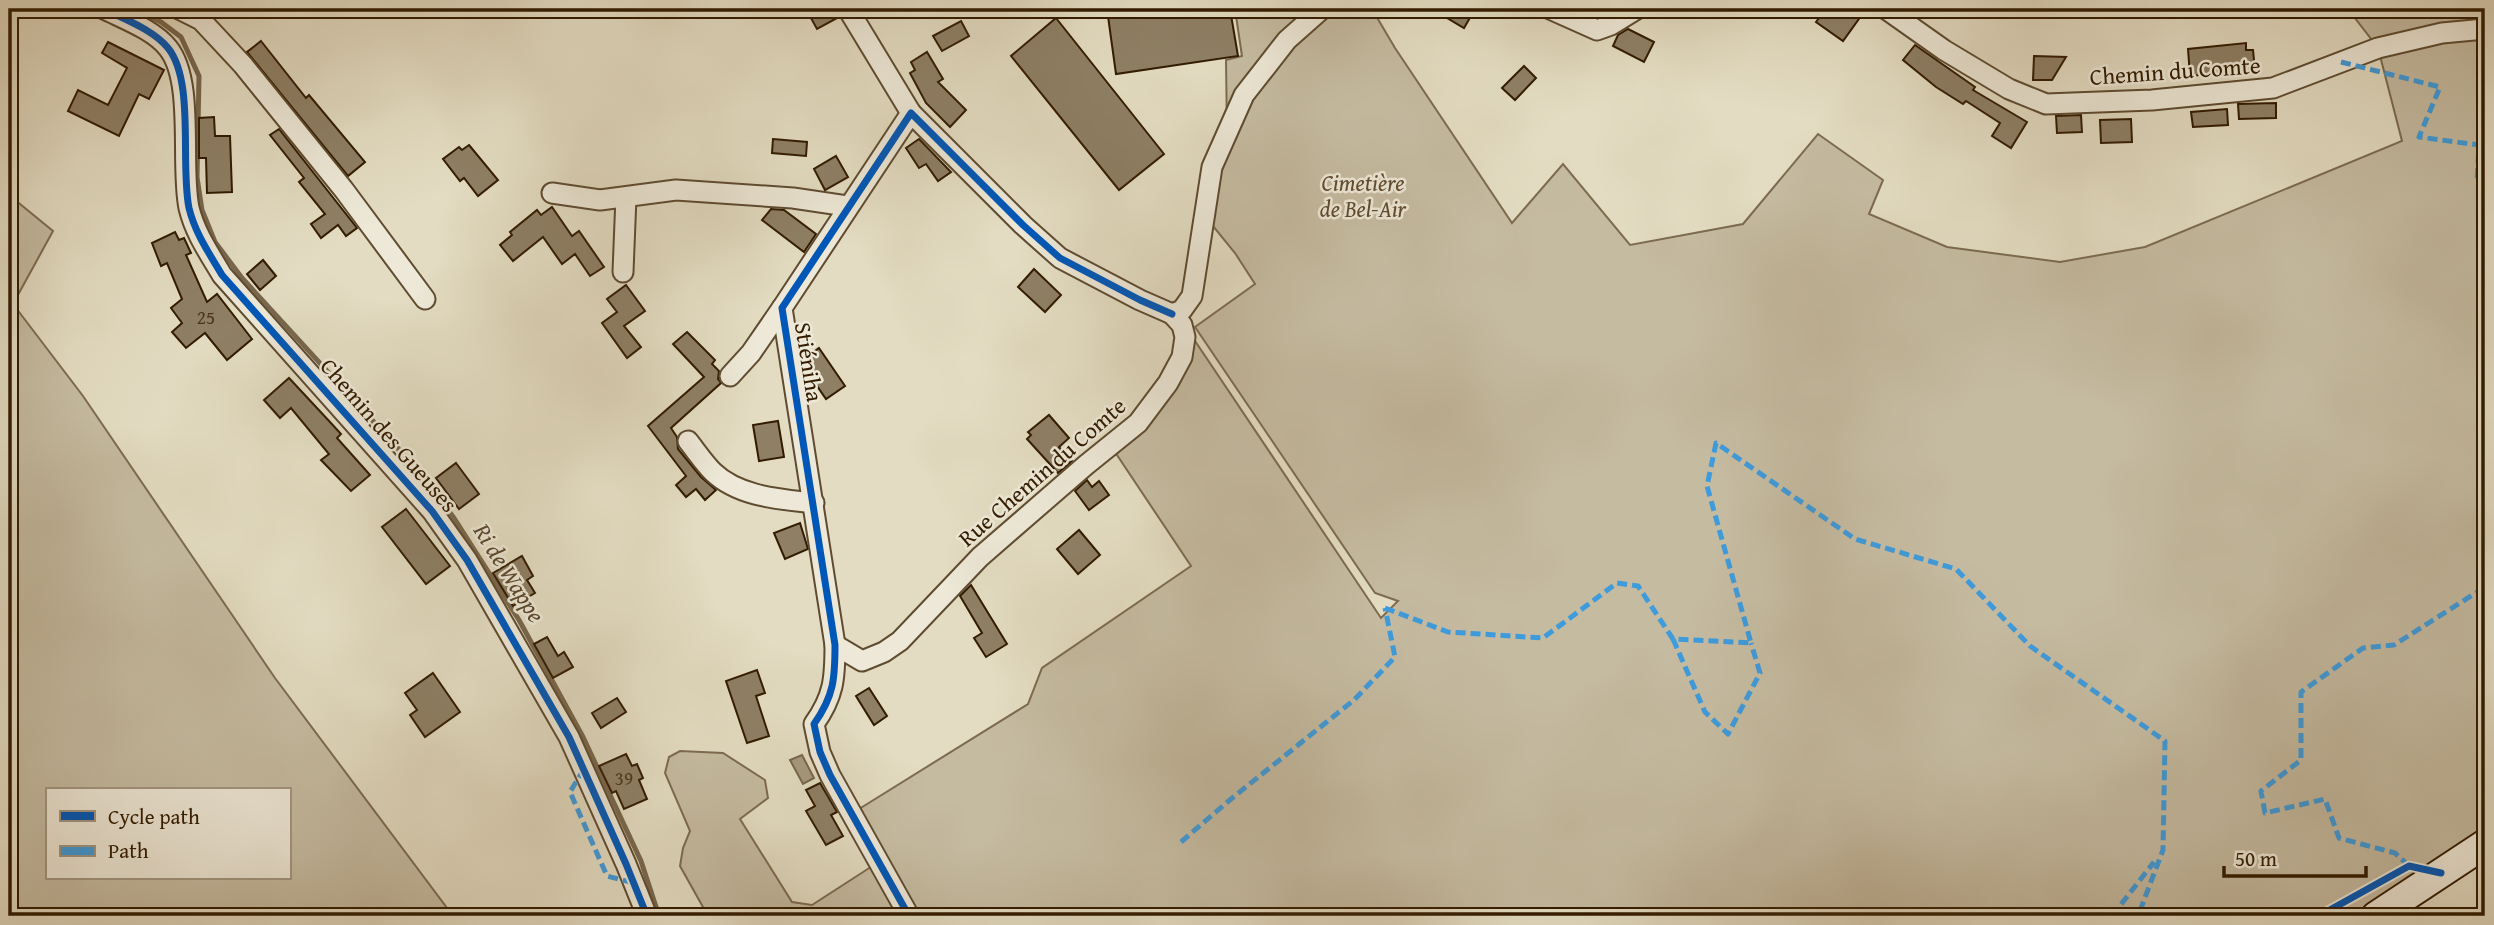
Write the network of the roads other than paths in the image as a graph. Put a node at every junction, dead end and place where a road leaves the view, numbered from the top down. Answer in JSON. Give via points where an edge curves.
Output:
{"nodes":[{"id":1,"x":104,"y":9,"type":"edge"},
{"id":2,"x":179,"y":9,"type":"edge"},
{"id":3,"x":848,"y":9,"type":"edge"},
{"id":4,"x":1322,"y":9,"type":"edge"},
{"id":5,"x":1550,"y":9,"type":"edge"},
{"id":6,"x":1637,"y":9,"type":"edge"},
{"id":7,"x":1886,"y":9,"type":"edge"},
{"id":8,"x":2485,"y":29,"type":"edge"},
{"id":9,"x":911,"y":113,"type":"junction"},
{"id":10,"x":552,"y":193,"type":"dead end"},
{"id":11,"x":626,"y":197,"type":"junction"},
{"id":12,"x":847,"y":206,"type":"junction"},
{"id":13,"x":623,"y":272,"type":"dead end"},
{"id":14,"x":425,"y":299,"type":"dead end"},
{"id":15,"x":782,"y":308,"type":"junction"},
{"id":16,"x":1172,"y":314,"type":"junction"},
{"id":17,"x":730,"y":376,"type":"dead end"},
{"id":18,"x":688,"y":441,"type":"dead end"},
{"id":19,"x":814,"y":503,"type":"junction"},
{"id":20,"x":835,"y":645,"type":"junction"},
{"id":21,"x":2485,"y":844,"type":"edge"},
{"id":22,"x":647,"y":916,"type":"edge"},
{"id":23,"x":909,"y":916,"type":"edge"},
{"id":24,"x":2376,"y":916,"type":"edge"}],
"edges":[{"from":1,"to":22,"type":"street","name":"Chemin des Gueuses","via":[[168,48],[178,68],[185,178],[196,232],[222,275],[432,511],[467,560],[569,737]]},
{"from":2,"to":14,"type":"street","via":[[201,20],[243,65]]},
{"from":3,"to":9,"type":"street"},
{"from":4,"to":16,"type":"street","via":[[1287,40],[1244,95],[1212,167],[1192,296],[1182,310]]},
{"from":5,"to":6,"type":"street","via":[[1597,30]]},
{"from":7,"to":8,"type":"street","name":"Chemin du Comte","via":[[2009,89],[2046,104],[2273,88],[2378,48],[2442,33]]},
{"from":9,"to":12,"type":"street","name":"Stiéniha"},
{"from":9,"to":16,"type":"street","via":[[1060,258]]},
{"from":10,"to":11,"type":"street","via":[[600,200]]},
{"from":11,"to":12,"type":"street","via":[[676,190]]},
{"from":11,"to":13,"type":"street"},
{"from":12,"to":15,"type":"street","name":"Stiéniha"},
{"from":15,"to":17,"type":"street","name":"Stiéniha"},
{"from":15,"to":19,"type":"street","name":"Stiéniha"},
{"from":16,"to":20,"type":"street","name":"Rue Chemin du Comte","via":[[1185,337],[1182,357],[1138,423],[980,557],[900,641],[862,661]]},
{"from":18,"to":19,"type":"street","via":[[713,472],[732,485],[765,498]]},
{"from":19,"to":20,"type":"street","name":"Stiéniha"},
{"from":20,"to":23,"type":"street","name":"Stiéniha","via":[[835,680],[826,707],[814,724],[820,752]]},
{"from":21,"to":24,"type":"main road"}]}
